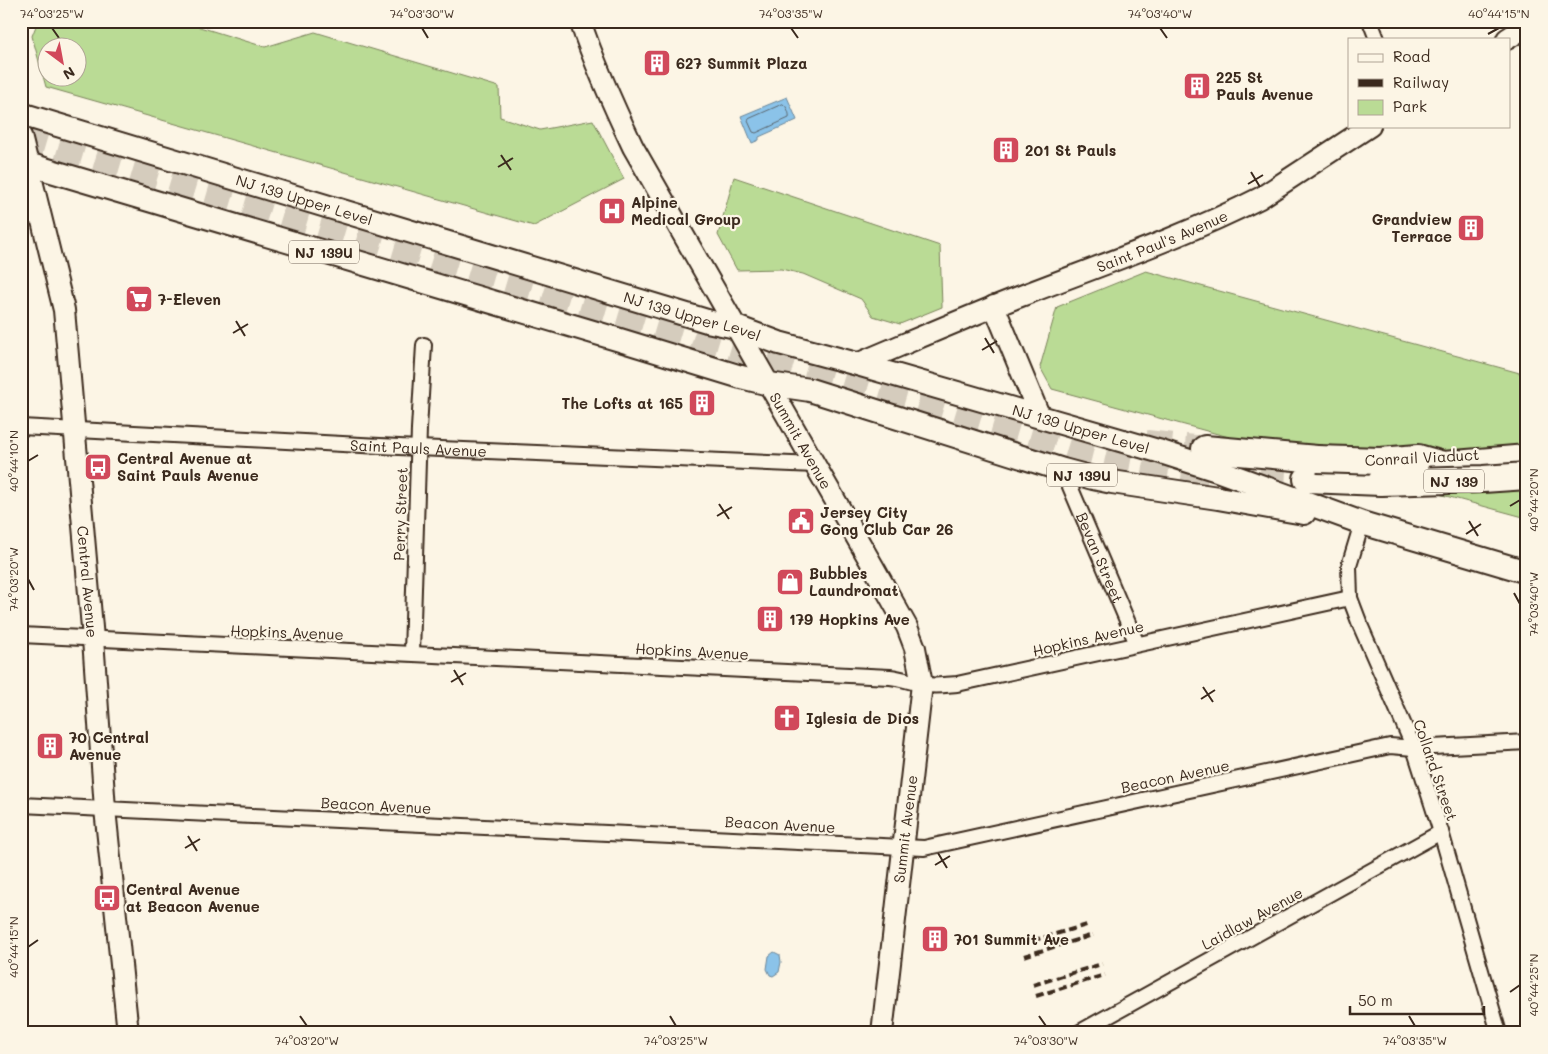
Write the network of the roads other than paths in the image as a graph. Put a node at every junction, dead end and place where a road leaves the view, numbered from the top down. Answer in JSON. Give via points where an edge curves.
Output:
{"nodes":[{"id":1,"x":580,"y":21,"type":"edge"},
{"id":2,"x":1370,"y":21,"type":"edge"},
{"id":3,"x":1527,"y":26,"type":"edge"},
{"id":4,"x":1377,"y":38,"type":"edge"},
{"id":5,"x":1509,"y":38,"type":"edge"},
{"id":6,"x":21,"y":114,"type":"edge"},
{"id":7,"x":1367,"y":128,"type":"edge"},
{"id":8,"x":21,"y":136,"type":"edge"},
{"id":9,"x":24,"y":163,"type":"edge"},
{"id":10,"x":21,"y":216,"type":"edge"},
{"id":11,"x":41,"y":217,"type":"junction"},
{"id":12,"x":994,"y":306,"type":"junction"},
{"id":13,"x":736,"y":327,"type":"junction"},
{"id":14,"x":424,"y":345,"type":"dead end"},
{"id":15,"x":857,"y":364,"type":"junction"},
{"id":16,"x":770,"y":384,"type":"junction"},
{"id":17,"x":1040,"y":417,"type":"junction"},
{"id":18,"x":21,"y":427,"type":"edge"},
{"id":19,"x":75,"y":430,"type":"junction"},
{"id":20,"x":418,"y":448,"type":"junction"},
{"id":21,"x":1205,"y":450,"type":"tunnel mouth"},
{"id":22,"x":1527,"y":450,"type":"edge"},
{"id":23,"x":1418,"y":458,"type":"junction"},
{"id":24,"x":1527,"y":458,"type":"edge"},
{"id":25,"x":816,"y":465,"type":"junction"},
{"id":26,"x":1312,"y":469,"type":"junction"},
{"id":27,"x":1063,"y":470,"type":"junction"},
{"id":28,"x":1527,"y":476,"type":"edge"},
{"id":29,"x":1362,"y":523,"type":"junction"},
{"id":30,"x":1527,"y":572,"type":"edge"},
{"id":31,"x":1350,"y":598,"type":"junction"},
{"id":32,"x":21,"y":635,"type":"edge"},
{"id":33,"x":93,"y":639,"type":"junction"},
{"id":34,"x":1137,"y":644,"type":"junction"},
{"id":35,"x":412,"y":653,"type":"junction"},
{"id":36,"x":922,"y":684,"type":"junction"},
{"id":37,"x":1527,"y":742,"type":"edge"},
{"id":38,"x":1414,"y":748,"type":"junction"},
{"id":39,"x":21,"y":804,"type":"edge"},
{"id":40,"x":106,"y":809,"type":"junction"},
{"id":41,"x":1441,"y":832,"type":"junction"},
{"id":42,"x":904,"y":847,"type":"junction"},
{"id":43,"x":128,"y":1033,"type":"edge"},
{"id":44,"x":882,"y":1033,"type":"edge"},
{"id":45,"x":1078,"y":1033,"type":"edge"},
{"id":46,"x":1499,"y":1033,"type":"edge"}],
"edges":[{"from":1,"to":13,"type":"street","name":"Summit Avenue","via":[[610,99],[634,147]]},
{"from":2,"to":4,"type":"street"},
{"from":3,"to":5,"type":"street"},
{"from":6,"to":13,"type":"main road","name":"NJ 139 Upper Level","number":"NJ 139U","via":[[707,321]]},
{"from":7,"to":12,"type":"street","name":"Saint Paul's Avenue","via":[[1243,207]]},
{"from":8,"to":9,"type":"street","name":"Central Avenue"},
{"from":9,"to":11,"type":"street","name":"Central Avenue"},
{"from":9,"to":16,"type":"main road","name":"NJ 139 Upper Level","number":"NJ 139U"},
{"from":10,"to":11,"type":"street"},
{"from":11,"to":19,"type":"street","name":"Central Avenue","via":[[64,310]]},
{"from":12,"to":15,"type":"street","name":"Saint Paul's Avenue"},
{"from":12,"to":17,"type":"street"},
{"from":13,"to":15,"type":"main road","name":"NJ 139 Upper Level","number":"NJ 139U"},
{"from":13,"to":16,"type":"street","name":"Summit Avenue"},
{"from":14,"to":20,"type":"street","name":"Perry Street"},
{"from":15,"to":17,"type":"main road","name":"NJ 139 Upper Level","number":"NJ 139U"},
{"from":16,"to":25,"type":"street","name":"Summit Avenue"},
{"from":16,"to":27,"type":"main road","name":"NJ 139 Upper Level","number":"NJ 139U","via":[[810,390]]},
{"from":17,"to":29,"type":"main road","name":"NJ 139 Upper Level","number":"NJ 139U","via":[[1214,469]]},
{"from":18,"to":19,"type":"street","name":"Saint Pauls Avenue"},
{"from":19,"to":20,"type":"street","name":"Saint Pauls Avenue"},
{"from":19,"to":33,"type":"street","name":"Central Avenue"},
{"from":20,"to":25,"type":"street","name":"Saint Pauls Avenue"},
{"from":20,"to":35,"type":"street","name":"Perry Street"},
{"from":21,"to":26,"type":"highway","number":"NJ 139"},
{"from":22,"to":23,"type":"highway","name":"Conrail Viaduct","number":"NJ 139"},
{"from":23,"to":24,"type":"highway","via":[[1443,465]]},
{"from":23,"to":26,"type":"highway","name":"Conrail Viaduct","number":"NJ 139","bridge":true},
{"from":25,"to":36,"type":"street","name":"Summit Avenue","via":[[907,627]]},
{"from":26,"to":28,"type":"highway","name":"Conrail Viaduct","number":"NJ 139","bridge":true,"via":[[1381,482]]},
{"from":27,"to":29,"type":"main road","name":"NJ 139 Upper Level","number":"NJ 139U","via":[[1112,482]]},
{"from":27,"to":34,"type":"street","name":"Bevan Street"},
{"from":29,"to":30,"type":"main road","name":"NJ 139 Upper Level","number":"NJ 139U"},
{"from":29,"to":31,"type":"street","name":"Collard Street","via":[[1349,566]]},
{"from":31,"to":34,"type":"street","name":"Hopkins Avenue"},
{"from":31,"to":38,"type":"street","name":"Collard Street"},
{"from":32,"to":33,"type":"street","name":"Hopkins Avenue"},
{"from":33,"to":35,"type":"street","name":"Hopkins Avenue"},
{"from":33,"to":40,"type":"street","name":"Central Avenue"},
{"from":34,"to":36,"type":"street","name":"Hopkins Avenue","via":[[957,684]]},
{"from":35,"to":36,"type":"street","name":"Hopkins Avenue","via":[[890,677]]},
{"from":36,"to":42,"type":"street","name":"Summit Avenue"},
{"from":37,"to":38,"type":"street","name":"Beacon Avenue"},
{"from":38,"to":41,"type":"street","name":"Collard Street"},
{"from":38,"to":42,"type":"street","name":"Beacon Avenue","via":[[1390,746],[924,848]]},
{"from":39,"to":40,"type":"street","name":"Beacon Avenue"},
{"from":40,"to":42,"type":"street","name":"Beacon Avenue"},
{"from":40,"to":43,"type":"street","name":"Central Avenue"},
{"from":41,"to":45,"type":"street","name":"Laidlaw Avenue"},
{"from":41,"to":46,"type":"street","name":"Collard Street"},
{"from":42,"to":44,"type":"street","name":"Summit Avenue"}]}
